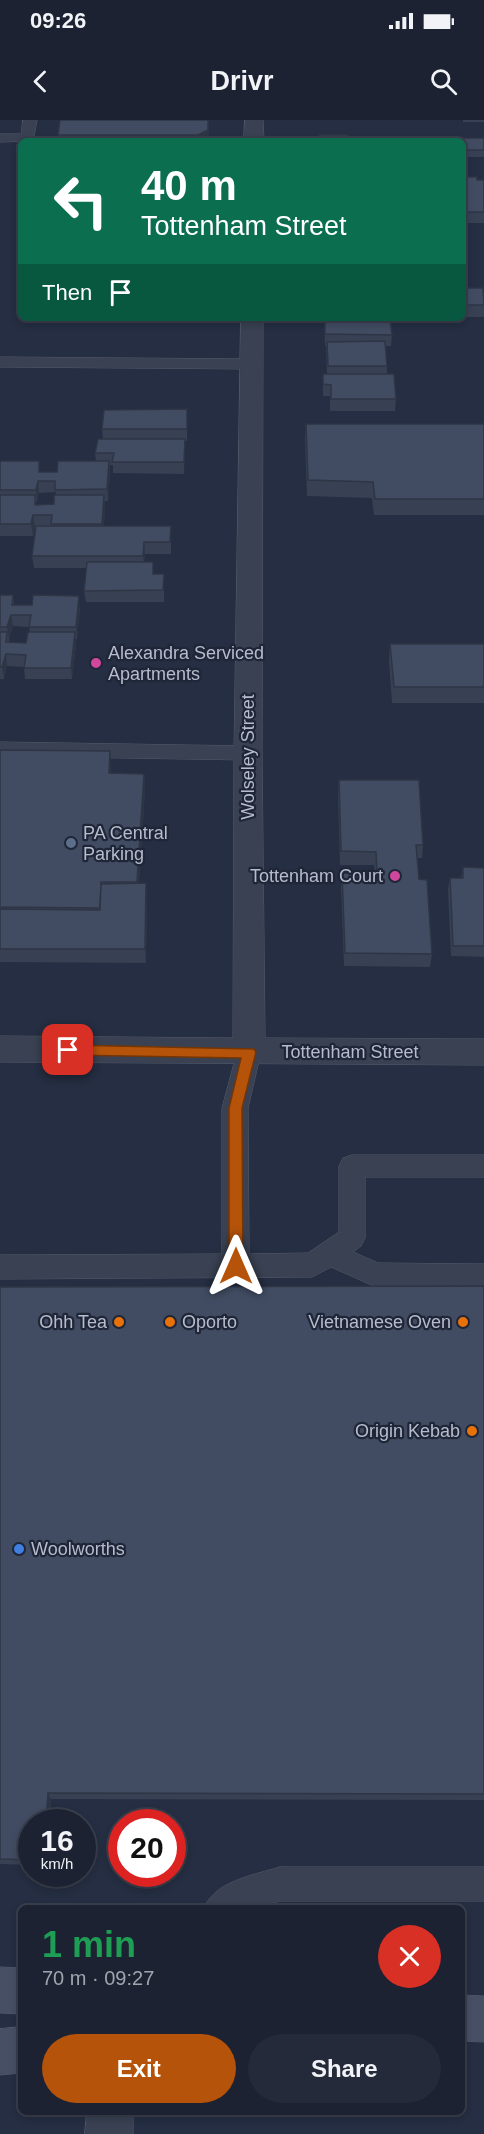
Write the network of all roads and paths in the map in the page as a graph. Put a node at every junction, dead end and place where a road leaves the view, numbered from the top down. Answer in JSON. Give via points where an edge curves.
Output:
{"nodes":[{"id":1,"x":30,"y":120,"type":"edge"},
{"id":2,"x":254,"y":120,"type":"edge"},
{"id":3,"x":0,"y":138,"type":"edge"},
{"id":4,"x":254,"y":138,"type":"edge"},
{"id":5,"x":252,"y":321,"type":"edge"},
{"id":6,"x":0,"y":362,"type":"edge"},
{"id":7,"x":252,"y":364,"type":"junction"},
{"id":8,"x":0,"y":749,"type":"edge"},
{"id":9,"x":248,"y":753,"type":"junction"},
{"id":10,"x":0,"y":1049,"type":"edge"},
{"id":11,"x":249,"y":1052,"type":"junction"},
{"id":12,"x":484,"y":1052,"type":"edge"},
{"id":13,"x":484,"y":1166,"type":"edge"},
{"id":14,"x":329,"y":1253,"type":"junction"},
{"id":15,"x":0,"y":1266,"type":"edge"},
{"id":16,"x":236,"y":1266,"type":"junction"},
{"id":17,"x":484,"y":1276,"type":"edge"},
{"id":18,"x":484,"y":1884,"type":"edge"},
{"id":19,"x":226,"y":1905,"type":"edge"},
{"id":20,"x":0,"y":1990,"type":"edge"},
{"id":21,"x":18,"y":1991,"type":"edge"},
{"id":22,"x":465,"y":2019,"type":"edge"},
{"id":23,"x":484,"y":2019,"type":"edge"},
{"id":24,"x":18,"y":2050,"type":"edge"},
{"id":25,"x":0,"y":2052,"type":"edge"},
{"id":26,"x":110,"y":2115,"type":"edge"},
{"id":27,"x":109,"y":2134,"type":"edge"}],
"edges":[{"from":1,"to":3,"type":"lane","via":[[28,138]]},
{"from":2,"to":4,"type":"street"},
{"from":5,"to":7,"type":"street","name":"Wolseley Street"},
{"from":6,"to":7,"type":"lane"},
{"from":7,"to":9,"type":"street","name":"Wolseley Street"},
{"from":8,"to":9,"type":"lane"},
{"from":9,"to":11,"type":"street","name":"Wolseley Street"},
{"from":10,"to":11,"type":"street","name":"Tottenham Street"},
{"from":11,"to":12,"type":"street","name":"Tottenham Street"},
{"from":11,"to":16,"type":"lane","via":[[235,1108]]},
{"from":13,"to":14,"type":"lane","via":[[352,1166],[352,1238]]},
{"from":14,"to":16,"type":"lane","via":[[312,1265]]},
{"from":14,"to":17,"type":"lane","via":[[376,1275]]},
{"from":15,"to":16,"type":"lane"},
{"from":18,"to":19,"type":"lane","via":[[280,1884],[243,1895]]},
{"from":20,"to":21,"type":"main road"},
{"from":22,"to":23,"type":"main road"},
{"from":24,"to":25,"type":"main road"},
{"from":26,"to":27,"type":"street"}]}
